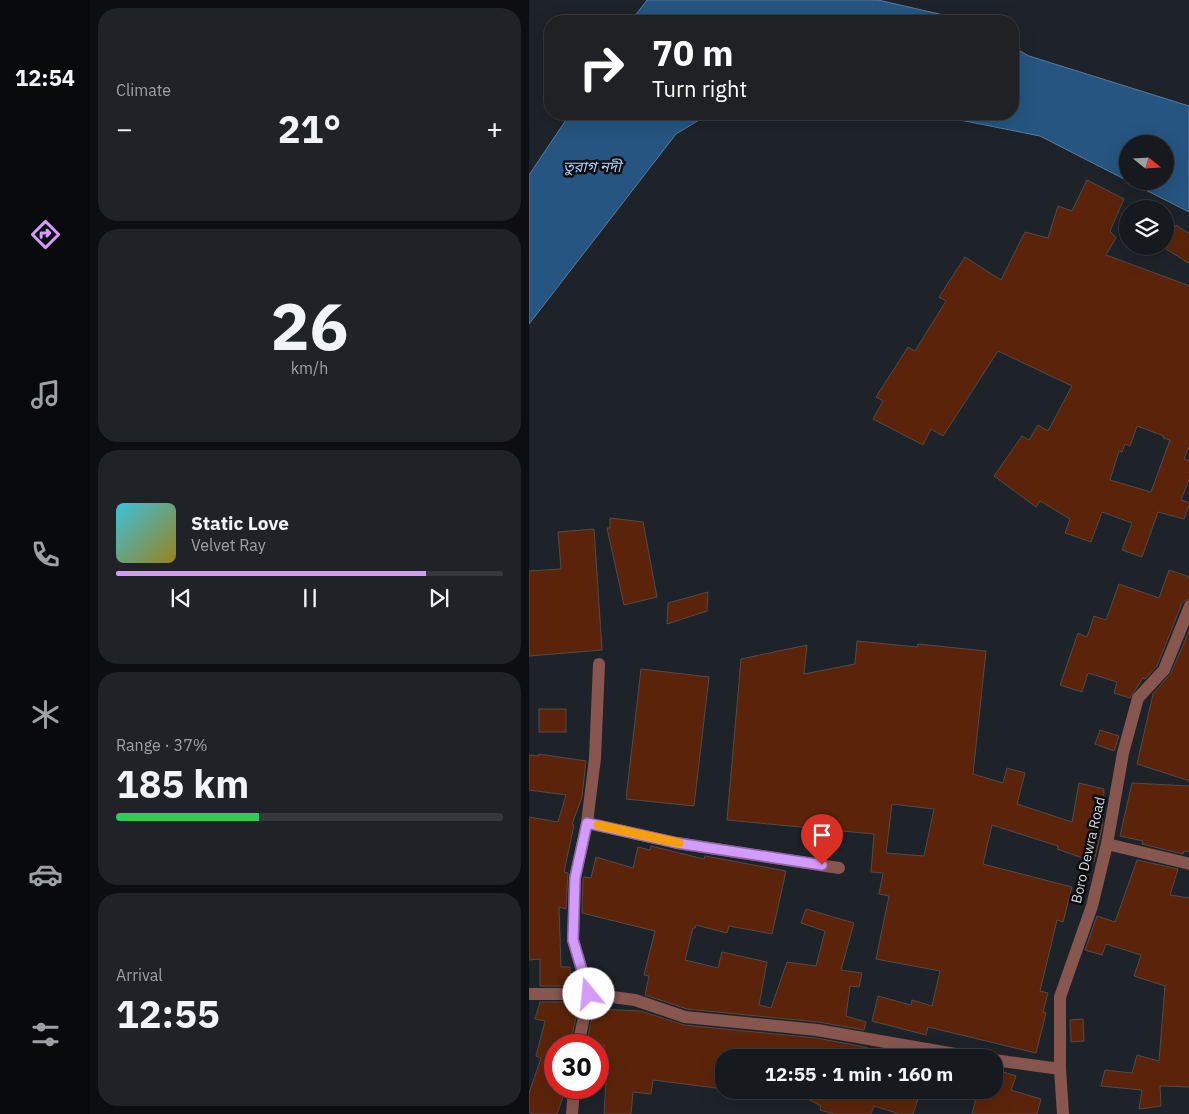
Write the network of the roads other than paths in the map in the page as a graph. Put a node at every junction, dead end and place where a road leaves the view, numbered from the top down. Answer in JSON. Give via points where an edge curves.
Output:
{"nodes":[{"id":1,"x":1189,"y":606,"type":"edge"},
{"id":2,"x":599,"y":664,"type":"dead end"},
{"id":3,"x":587,"y":823,"type":"junction"},
{"id":4,"x":1107,"y":844,"type":"junction"},
{"id":5,"x":1189,"y":864,"type":"edge"},
{"id":6,"x":839,"y":868,"type":"dead end"},
{"id":7,"x":529,"y":994,"type":"edge"},
{"id":8,"x":589,"y":994,"type":"junction"},
{"id":9,"x":580,"y":1034,"type":"edge"},
{"id":10,"x":926,"y":1049,"type":"edge"},
{"id":11,"x":1003,"y":1061,"type":"edge"},
{"id":12,"x":1060,"y":1069,"type":"junction"},
{"id":13,"x":573,"y":1099,"type":"edge"},
{"id":14,"x":572,"y":1114,"type":"edge"},
{"id":15,"x":1063,"y":1114,"type":"edge"}],
"edges":[{"from":1,"to":4,"type":"street","name":"Boro Dewra Road","via":[[1165,670],[1138,698],[1123,753]]},
{"from":2,"to":3,"type":"street","via":[[595,758]]},
{"from":3,"to":6,"type":"street","via":[[677,843]]},
{"from":3,"to":8,"type":"street","via":[[575,878],[573,940]]},
{"from":4,"to":5,"type":"street"},
{"from":4,"to":12,"type":"street","name":"Boro Dewra Road","via":[[1092,906],[1060,997]]},
{"from":7,"to":8,"type":"street"},
{"from":8,"to":9,"type":"street"},
{"from":8,"to":10,"type":"street","via":[[635,1000],[685,1017],[817,1030]]},
{"from":11,"to":12,"type":"street"},
{"from":12,"to":15,"type":"street","name":"Boro Dewra Road"},
{"from":13,"to":14,"type":"street"}]}
